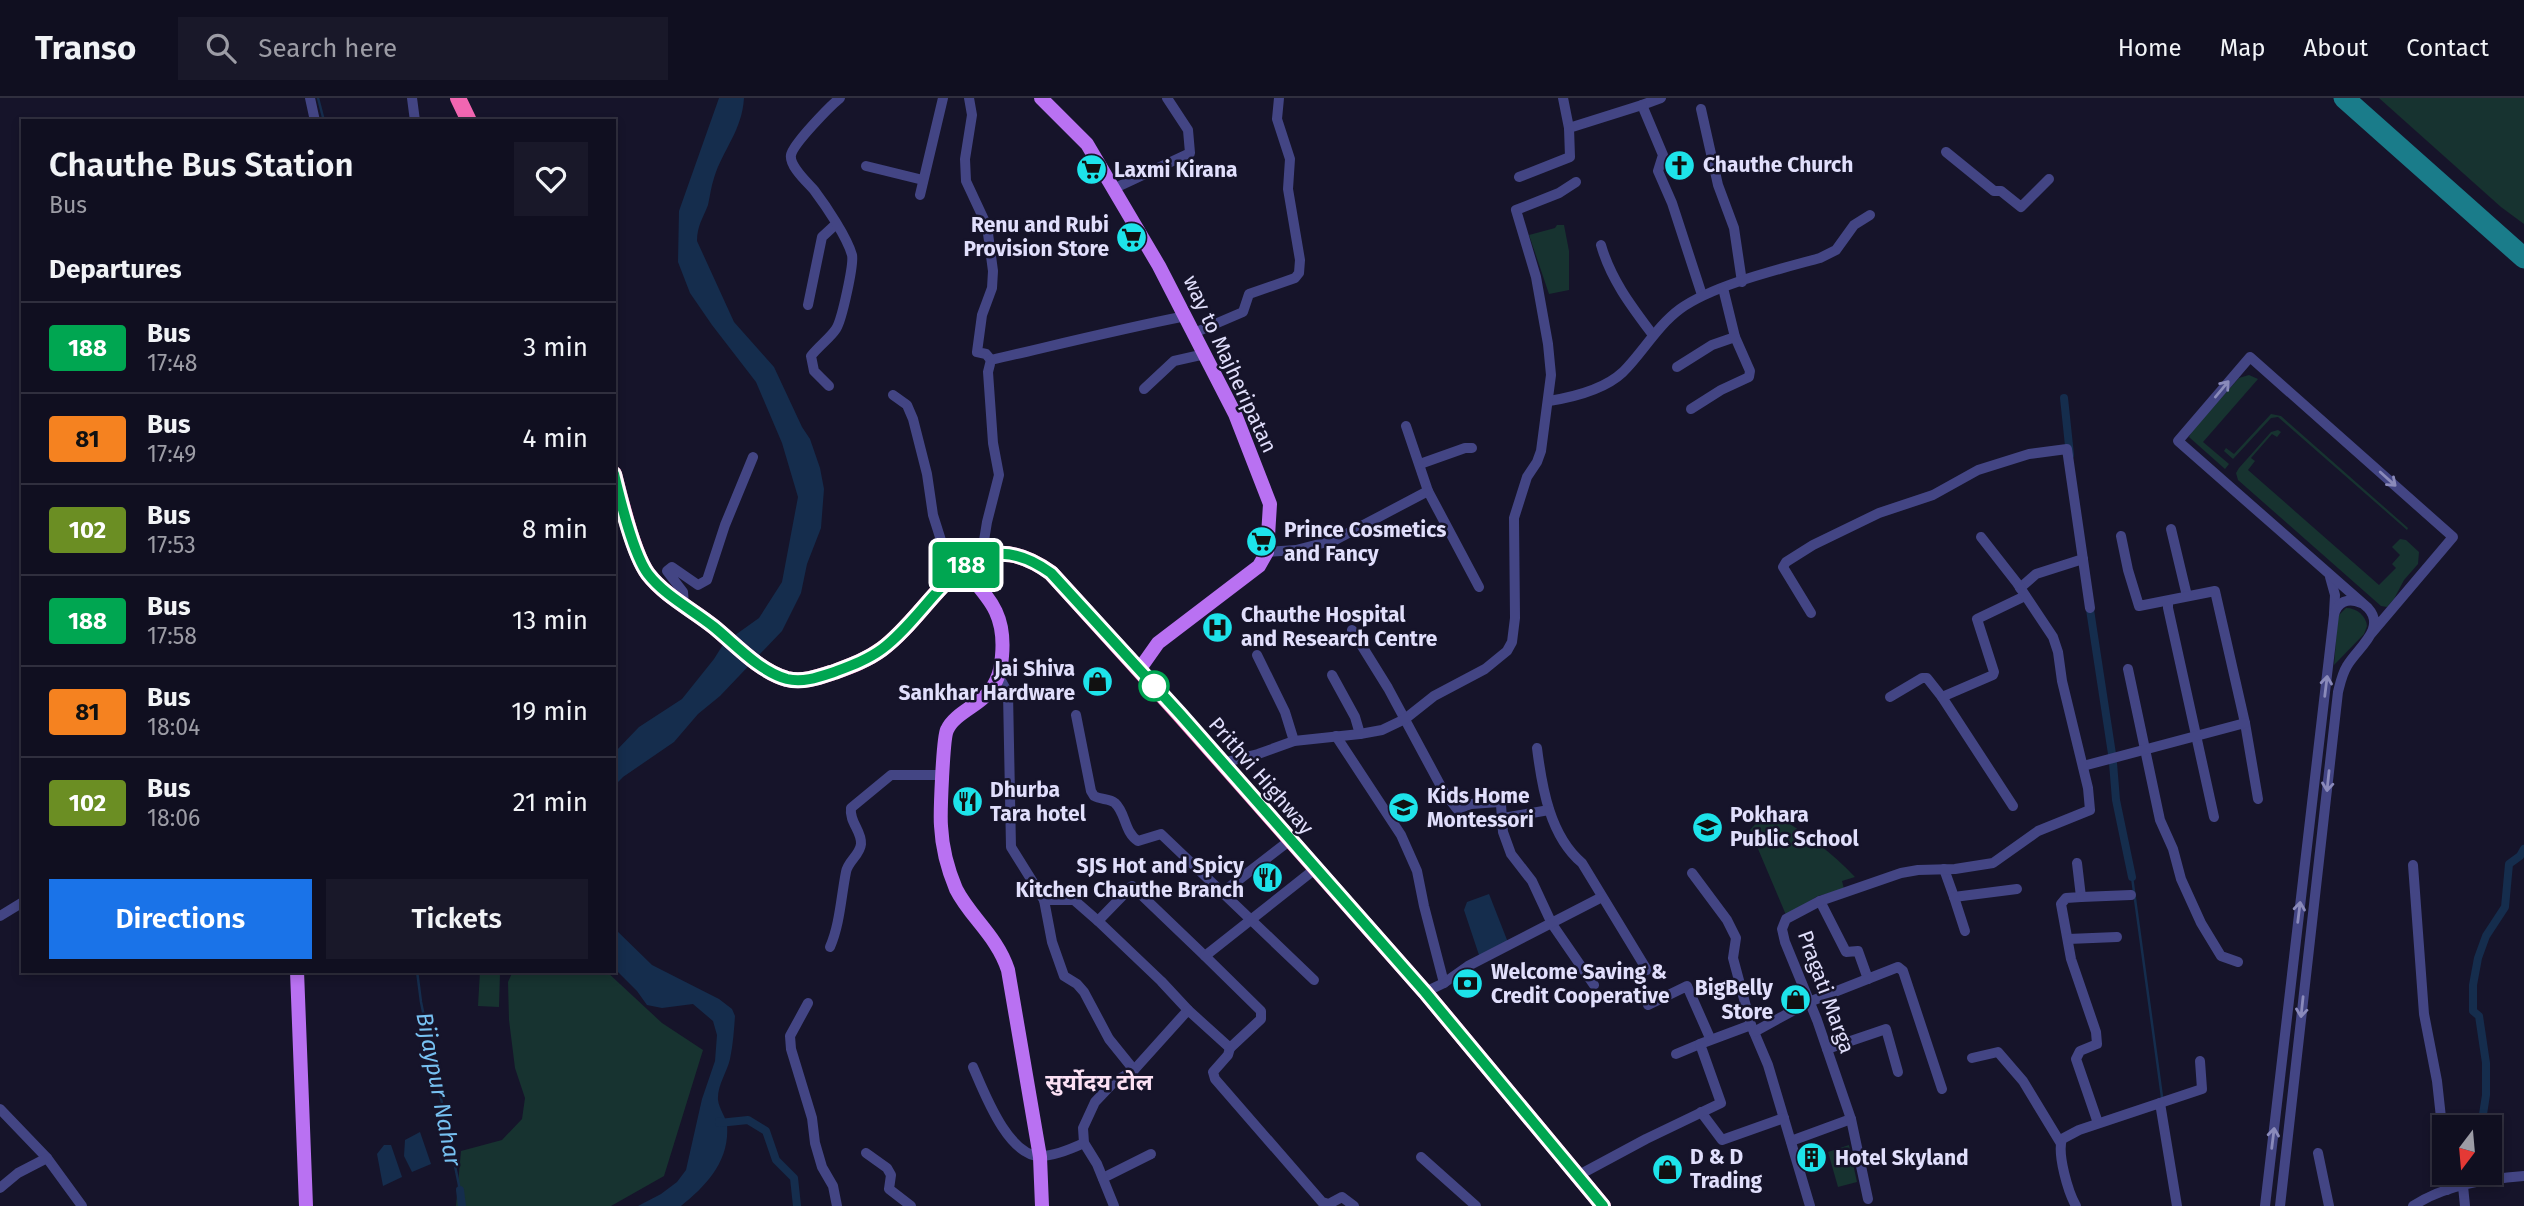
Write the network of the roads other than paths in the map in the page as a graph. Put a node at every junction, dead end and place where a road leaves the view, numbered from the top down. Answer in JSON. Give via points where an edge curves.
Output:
{"nodes":[{"id":1,"x":310,"y":98,"type":"edge"},
{"id":2,"x":412,"y":98,"type":"edge"},
{"id":3,"x":458,"y":98,"type":"edge"},
{"id":4,"x":840,"y":98,"type":"edge"},
{"id":5,"x":943,"y":98,"type":"edge"},
{"id":6,"x":969,"y":98,"type":"edge"},
{"id":7,"x":1041,"y":98,"type":"edge"},
{"id":8,"x":1167,"y":98,"type":"edge"},
{"id":9,"x":1279,"y":98,"type":"edge"},
{"id":10,"x":1563,"y":98,"type":"edge"},
{"id":11,"x":1661,"y":98,"type":"edge"},
{"id":12,"x":1642,"y":105,"type":"junction"},
{"id":13,"x":1701,"y":109,"type":"dead end"},
{"id":14,"x":315,"y":119,"type":"edge"},
{"id":15,"x":415,"y":119,"type":"edge"},
{"id":16,"x":467,"y":119,"type":"edge"},
{"id":17,"x":1569,"y":128,"type":"junction"},
{"id":18,"x":1946,"y":152,"type":"dead end"},
{"id":19,"x":866,"y":166,"type":"dead end"},
{"id":20,"x":1518,"y":177,"type":"dead end"},
{"id":21,"x":2049,"y":179,"type":"dead end"},
{"id":22,"x":923,"y":180,"type":"junction"},
{"id":23,"x":1576,"y":182,"type":"dead end"},
{"id":24,"x":1113,"y":189,"type":"junction"},
{"id":25,"x":920,"y":195,"type":"dead end"},
{"id":26,"x":1870,"y":215,"type":"dead end"},
{"id":27,"x":835,"y":225,"type":"junction"},
{"id":28,"x":1601,"y":245,"type":"dead end"},
{"id":29,"x":1742,"y":282,"type":"junction"},
{"id":30,"x":1723,"y":288,"type":"junction"},
{"id":31,"x":1702,"y":295,"type":"junction"},
{"id":32,"x":808,"y":305,"type":"dead end"},
{"id":33,"x":1186,"y":316,"type":"junction"},
{"id":34,"x":1194,"y":333,"type":"junction"},
{"id":35,"x":1653,"y":335,"type":"junction"},
{"id":36,"x":1735,"y":337,"type":"junction"},
{"id":37,"x":1205,"y":354,"type":"junction"},
{"id":38,"x":990,"y":360,"type":"junction"},
{"id":39,"x":1677,"y":367,"type":"dead end"},
{"id":40,"x":829,"y":386,"type":"dead end"},
{"id":41,"x":1144,"y":389,"type":"dead end"},
{"id":42,"x":892,"y":395,"type":"dead end"},
{"id":43,"x":1549,"y":401,"type":"junction"},
{"id":44,"x":1691,"y":409,"type":"dead end"},
{"id":45,"x":1406,"y":426,"type":"dead end"},
{"id":46,"x":1472,"y":448,"type":"dead end"},
{"id":47,"x":753,"y":457,"type":"dead end"},
{"id":48,"x":1420,"y":464,"type":"junction"},
{"id":49,"x":616,"y":480,"type":"edge"},
{"id":50,"x":1428,"y":491,"type":"junction"},
{"id":51,"x":2171,"y":529,"type":"dead end"},
{"id":52,"x":2121,"y":536,"type":"dead end"},
{"id":53,"x":1981,"y":537,"type":"dead end"},
{"id":54,"x":1267,"y":552,"type":"junction"},
{"id":55,"x":981,"y":559,"type":"junction"},
{"id":56,"x":2083,"y":559,"type":"junction"},
{"id":57,"x":2323,"y":569,"type":"junction"},
{"id":58,"x":957,"y":571,"type":"junction"},
{"id":59,"x":1479,"y":587,"type":"dead end"},
{"id":60,"x":2022,"y":592,"type":"junction"},
{"id":61,"x":2187,"y":596,"type":"junction"},
{"id":62,"x":2168,"y":601,"type":"junction"},
{"id":63,"x":684,"y":605,"type":"junction"},
{"id":64,"x":2366,"y":607,"type":"junction"},
{"id":65,"x":2090,"y":608,"type":"dead end"},
{"id":66,"x":1811,"y":613,"type":"dead end"},
{"id":67,"x":2334,"y":615,"type":"junction"},
{"id":68,"x":2381,"y":620,"type":"junction"},
{"id":69,"x":1352,"y":630,"type":"dead end"},
{"id":70,"x":2370,"y":635,"type":"junction"},
{"id":71,"x":1257,"y":655,"type":"dead end"},
{"id":72,"x":2129,"y":669,"type":"dead end"},
{"id":73,"x":1139,"y":670,"type":"junction"},
{"id":74,"x":1332,"y":675,"type":"dead end"},
{"id":75,"x":999,"y":677,"type":"junction"},
{"id":76,"x":1891,"y":697,"type":"dead end"},
{"id":77,"x":1942,"y":697,"type":"junction"},
{"id":78,"x":1076,"y":715,"type":"dead end"},
{"id":79,"x":1405,"y":719,"type":"junction"},
{"id":80,"x":2245,"y":723,"type":"junction"},
{"id":81,"x":1360,"y":734,"type":"junction"},
{"id":82,"x":2196,"y":735,"type":"junction"},
{"id":83,"x":1336,"y":736,"type":"junction"},
{"id":84,"x":1294,"y":741,"type":"junction"},
{"id":85,"x":1538,"y":748,"type":"dead end"},
{"id":86,"x":2146,"y":748,"type":"junction"},
{"id":87,"x":1222,"y":763,"type":"junction"},
{"id":88,"x":2083,"y":766,"type":"junction"},
{"id":89,"x":943,"y":775,"type":"junction"},
{"id":90,"x":2258,"y":799,"type":"dead end"},
{"id":91,"x":2013,"y":806,"type":"dead end"},
{"id":92,"x":1549,"y":810,"type":"junction"},
{"id":93,"x":2214,"y":817,"type":"dead end"},
{"id":94,"x":1503,"y":818,"type":"junction"},
{"id":95,"x":1289,"y":841,"type":"junction"},
{"id":96,"x":2077,"y":863,"type":"dead end"},
{"id":97,"x":2413,"y":865,"type":"dead end"},
{"id":98,"x":1315,"y":869,"type":"junction"},
{"id":99,"x":1944,"y":869,"type":"junction"},
{"id":100,"x":1692,"y":873,"type":"dead end"},
{"id":101,"x":2017,"y":889,"type":"dead end"},
{"id":102,"x":1223,"y":892,"type":"junction"},
{"id":103,"x":2131,"y":895,"type":"dead end"},
{"id":104,"x":1602,"y":897,"type":"junction"},
{"id":105,"x":1954,"y":897,"type":"junction"},
{"id":106,"x":2081,"y":897,"type":"junction"},
{"id":107,"x":1044,"y":900,"type":"junction"},
{"id":108,"x":1819,"y":901,"type":"junction"},
{"id":109,"x":21,"y":903,"type":"edge"},
{"id":110,"x":0,"y":916,"type":"edge"},
{"id":111,"x":1252,"y":920,"type":"junction"},
{"id":112,"x":1098,"y":921,"type":"junction"},
{"id":113,"x":1552,"y":924,"type":"junction"},
{"id":114,"x":1965,"y":931,"type":"dead end"},
{"id":115,"x":2117,"y":937,"type":"dead end"},
{"id":116,"x":2068,"y":939,"type":"junction"},
{"id":117,"x":830,"y":947,"type":"dead end"},
{"id":118,"x":1205,"y":956,"type":"junction"},
{"id":119,"x":2238,"y":962,"type":"dead end"},
{"id":120,"x":1647,"y":970,"type":"dead end"},
{"id":121,"x":298,"y":973,"type":"edge"},
{"id":122,"x":1314,"y":979,"type":"dead end"},
{"id":123,"x":1868,"y":979,"type":"junction"},
{"id":124,"x":1444,"y":984,"type":"junction"},
{"id":125,"x":1594,"y":985,"type":"dead end"},
{"id":126,"x":1425,"y":992,"type":"junction"},
{"id":127,"x":1809,"y":1002,"type":"junction"},
{"id":128,"x":808,"y":1003,"type":"dead end"},
{"id":129,"x":1648,"y":1005,"type":"dead end"},
{"id":130,"x":1188,"y":1010,"type":"junction"},
{"id":131,"x":1753,"y":1029,"type":"junction"},
{"id":132,"x":1705,"y":1041,"type":"junction"},
{"id":133,"x":1230,"y":1048,"type":"junction"},
{"id":134,"x":1827,"y":1049,"type":"junction"},
{"id":135,"x":1676,"y":1054,"type":"dead end"},
{"id":136,"x":1972,"y":1058,"type":"dead end"},
{"id":137,"x":2200,"y":1061,"type":"dead end"},
{"id":138,"x":973,"y":1067,"type":"dead end"},
{"id":139,"x":1134,"y":1069,"type":"junction"},
{"id":140,"x":1898,"y":1072,"type":"dead end"},
{"id":141,"x":1942,"y":1088,"type":"dead end"},
{"id":142,"x":2160,"y":1103,"type":"junction"},
{"id":143,"x":0,"y":1109,"type":"edge"},
{"id":144,"x":1701,"y":1112,"type":"junction"},
{"id":145,"x":2441,"y":1115,"type":"edge"},
{"id":146,"x":1784,"y":1118,"type":"junction"},
{"id":147,"x":1851,"y":1119,"type":"junction"},
{"id":148,"x":2098,"y":1123,"type":"junction"},
{"id":149,"x":1791,"y":1141,"type":"junction"},
{"id":150,"x":2060,"y":1142,"type":"junction"},
{"id":151,"x":1084,"y":1143,"type":"junction"},
{"id":152,"x":866,"y":1153,"type":"dead end"},
{"id":153,"x":2318,"y":1153,"type":"dead end"},
{"id":154,"x":1151,"y":1154,"type":"dead end"},
{"id":155,"x":1040,"y":1157,"type":"junction"},
{"id":156,"x":1421,"y":1157,"type":"dead end"},
{"id":157,"x":47,"y":1158,"type":"junction"},
{"id":158,"x":1579,"y":1175,"type":"junction"},
{"id":159,"x":2524,"y":1176,"type":"edge"},
{"id":160,"x":1103,"y":1178,"type":"junction"},
{"id":161,"x":2447,"y":1185,"type":"edge"},
{"id":162,"x":2463,"y":1186,"type":"junction"},
{"id":163,"x":0,"y":1188,"type":"edge"},
{"id":164,"x":2447,"y":1191,"type":"junction"},
{"id":165,"x":1868,"y":1199,"type":"dead end"},
{"id":166,"x":2417,"y":1204,"type":"edge"},
{"id":167,"x":82,"y":1206,"type":"edge"},
{"id":168,"x":306,"y":1206,"type":"edge"},
{"id":169,"x":836,"y":1206,"type":"edge"},
{"id":170,"x":911,"y":1206,"type":"edge"},
{"id":171,"x":1042,"y":1206,"type":"edge"},
{"id":172,"x":1114,"y":1206,"type":"edge"},
{"id":173,"x":1354,"y":1206,"type":"edge"},
{"id":174,"x":1475,"y":1206,"type":"edge"},
{"id":175,"x":1603,"y":1206,"type":"edge"},
{"id":176,"x":1810,"y":1206,"type":"edge"},
{"id":177,"x":2076,"y":1206,"type":"edge"},
{"id":178,"x":2177,"y":1206,"type":"edge"},
{"id":179,"x":2265,"y":1206,"type":"edge"},
{"id":180,"x":2280,"y":1206,"type":"edge"},
{"id":181,"x":2329,"y":1206,"type":"edge"},
{"id":182,"x":2465,"y":1206,"type":"edge"}],
"edges":[{"from":1,"to":14,"type":"street"},
{"from":2,"to":15,"type":"street"},
{"from":3,"to":16,"type":"highway"},
{"from":4,"to":27,"type":"street","via":[[817,118],[791,155]]},
{"from":5,"to":22,"type":"street"},
{"from":6,"to":38,"type":"street","via":[[972,115],[966,181],[987,226],[992,271],[977,352]]},
{"from":7,"to":24,"type":"main road","name":"way to Majheripatan","via":[[1087,144]]},
{"from":8,"to":24,"type":"street","via":[[1188,130],[1190,153]]},
{"from":9,"to":34,"type":"street","via":[[1277,119],[1290,159],[1288,189],[1299,273],[1249,294],[1243,312]]},
{"from":10,"to":17,"type":"street"},
{"from":11,"to":12,"type":"street"},
{"from":12,"to":17,"type":"street"},
{"from":12,"to":31,"type":"street","via":[[1663,155],[1658,171]]},
{"from":13,"to":29,"type":"street","via":[[1718,185],[1734,228]]},
{"from":17,"to":20,"type":"street","via":[[1570,157]]},
{"from":18,"to":21,"type":"street","via":[[1993,191],[2001,191],[2021,207]]},
{"from":19,"to":22,"type":"street"},
{"from":22,"to":25,"type":"street"},
{"from":23,"to":43,"type":"street","via":[[1516,210],[1543,313],[1551,375]]},
{"from":24,"to":33,"type":"main road","name":"way to Majheripatan"},
{"from":26,"to":29,"type":"street","via":[[1854,225],[1836,250]]},
{"from":27,"to":32,"type":"street","via":[[822,237]]},
{"from":27,"to":40,"type":"street","via":[[852,256],[844,308],[837,328],[810,360]]},
{"from":28,"to":35,"type":"street","via":[[1609,270]]},
{"from":29,"to":30,"type":"street"},
{"from":30,"to":31,"type":"street"},
{"from":30,"to":36,"type":"street"},
{"from":31,"to":35,"type":"street","via":[[1678,310]]},
{"from":33,"to":34,"type":"main road","name":"way to Majheripatan"},
{"from":33,"to":38,"type":"street"},
{"from":34,"to":37,"type":"main road","name":"way to Majheripatan"},
{"from":35,"to":43,"type":"street","via":[[1622,373],[1591,391]]},
{"from":36,"to":39,"type":"street"},
{"from":36,"to":44,"type":"street","via":[[1749,377]]},
{"from":37,"to":41,"type":"street","via":[[1174,361]]},
{"from":37,"to":54,"type":"main road","name":"way to Majheripatan","via":[[1235,414],[1270,504]]},
{"from":38,"to":55,"type":"street","via":[[992,431],[999,475]]},
{"from":42,"to":58,"type":"street","via":[[907,405],[913,419],[933,515]]},
{"from":43,"to":79,"type":"street","via":[[1538,460],[1527,477],[1514,518],[1512,642],[1485,670],[1434,696]]},
{"from":45,"to":48,"type":"street"},
{"from":46,"to":48,"type":"street"},
{"from":47,"to":63,"type":"street","via":[[706,580],[698,584],[672,567],[667,571],[684,592]]},
{"from":48,"to":50,"type":"street"},
{"from":49,"to":63,"type":"highway","name":"Prithvi Highway","via":[[647,573]]},
{"from":50,"to":54,"type":"street","via":[[1335,540]]},
{"from":50,"to":59,"type":"street"},
{"from":51,"to":61,"type":"street"},
{"from":52,"to":62,"type":"street","via":[[2138,604]]},
{"from":53,"to":60,"type":"street","name":"Pragati Marga"},
{"from":54,"to":73,"type":"main road","via":[[1259,566],[1158,643]]},
{"from":55,"to":58,"type":"highway","name":"Prithvi Highway"},
{"from":55,"to":73,"type":"highway","name":"Prithvi Highway","via":[[1010,554],[1051,573]]},
{"from":56,"to":60,"type":"street","via":[[2044,570]]},
{"from":56,"to":65,"type":"street"},
{"from":56,"to":66,"type":"street","via":[[2067,449],[2051,450],[1991,465],[1799,553],[1783,567]]},
{"from":57,"to":64,"type":"street"},
{"from":57,"to":67,"type":"street","via":[[2334,589]]},
{"from":57,"to":68,"type":"street","one_way":true,"via":[[2178,441],[2250,357],[2453,537]]},
{"from":58,"to":63,"type":"highway","name":"Prithvi Highway","via":[[874,654],[808,679],[778,675]]},
{"from":58,"to":75,"type":"main road","via":[[992,604],[1001,622]]},
{"from":60,"to":77,"type":"street","via":[[1978,619],[1993,675]]},
{"from":60,"to":88,"type":"street","name":"Pragati Marga","via":[[2053,637]]},
{"from":61,"to":62,"type":"street"},
{"from":61,"to":80,"type":"street","via":[[2215,591]]},
{"from":62,"to":82,"type":"street"},
{"from":64,"to":67,"type":"street","via":[[2348,600],[2338,605]]},
{"from":64,"to":68,"type":"street"},
{"from":64,"to":70,"type":"street","via":[[2375,624]]},
{"from":179,"to":67,"type":"street","one_way":true},
{"from":68,"to":70,"type":"street"},
{"from":69,"to":79,"type":"street"},
{"from":70,"to":180,"type":"street","one_way":true,"via":[[2346,666],[2337,692]]},
{"from":71,"to":84,"type":"street"},
{"from":72,"to":86,"type":"street"},
{"from":73,"to":87,"type":"highway","name":"Prithvi Highway"},
{"from":74,"to":81,"type":"street"},
{"from":75,"to":89,"type":"main road","via":[[982,700],[947,731]]},
{"from":75,"to":107,"type":"street","via":[[1008,693],[1011,847]]},
{"from":76,"to":77,"type":"street","via":[[1922,678]]},
{"from":77,"to":91,"type":"street"},
{"from":78,"to":102,"type":"street","via":[[1094,796],[1116,804],[1131,836],[1138,841],[1161,834]]},
{"from":79,"to":81,"type":"street"},
{"from":79,"to":94,"type":"street","via":[[1457,809],[1499,802]]},
{"from":80,"to":82,"type":"street"},
{"from":80,"to":90,"type":"street"},
{"from":81,"to":83,"type":"street"},
{"from":82,"to":86,"type":"street"},
{"from":82,"to":93,"type":"street"},
{"from":83,"to":84,"type":"street"},
{"from":83,"to":124,"type":"street","via":[[1401,835],[1417,872]]},
{"from":84,"to":87,"type":"street"},
{"from":85,"to":92,"type":"street"},
{"from":86,"to":88,"type":"street"},
{"from":86,"to":119,"type":"street","via":[[2161,820],[2181,879],[2221,956]]},
{"from":87,"to":95,"type":"highway","name":"Prithvi Highway"},
{"from":88,"to":99,"type":"street","name":"Pragati Marga","via":[[2090,810],[2038,831],[1993,863]]},
{"from":89,"to":117,"type":"street","via":[[891,775],[852,808],[860,849],[846,871]]},
{"from":89,"to":155,"type":"main road","via":[[944,847],[957,890],[1008,970]]},
{"from":92,"to":94,"type":"street"},
{"from":92,"to":104,"type":"street","via":[[1570,853],[1582,863]]},
{"from":94,"to":113,"type":"street","via":[[1511,854],[1532,881]]},
{"from":95,"to":98,"type":"highway","name":"Prithvi Highway"},
{"from":95,"to":102,"type":"street"},
{"from":96,"to":106,"type":"street"},
{"from":97,"to":145,"type":"street","via":[[2424,1014]]},
{"from":98,"to":111,"type":"street"},
{"from":98,"to":126,"type":"highway","name":"Prithvi Highway"},
{"from":99,"to":105,"type":"street"},
{"from":99,"to":108,"type":"street","name":"Pragati Marga","via":[[1901,873]]},
{"from":100,"to":131,"type":"street","via":[[1735,938],[1733,958]]},
{"from":101,"to":105,"type":"street"},
{"from":102,"to":111,"type":"street"},
{"from":103,"to":106,"type":"street"},
{"from":104,"to":113,"type":"street"},
{"from":104,"to":120,"type":"street"},
{"from":105,"to":114,"type":"street"},
{"from":106,"to":116,"type":"street","via":[[2066,898],[2061,904]]},
{"from":107,"to":112,"type":"street","via":[[1074,900]]},
{"from":107,"to":139,"type":"street","via":[[1064,976],[1084,992],[1109,1039]]},
{"from":108,"to":123,"type":"street","via":[[1846,952],[1858,951]]},
{"from":108,"to":127,"type":"street","name":"Pragati Marga","via":[[1786,919],[1782,929]]},
{"from":109,"to":110,"type":"street"},
{"from":111,"to":118,"type":"street"},
{"from":111,"to":122,"type":"street"},
{"from":112,"to":118,"type":"street","via":[[1132,886]]},
{"from":112,"to":130,"type":"street"},
{"from":113,"to":124,"type":"street","via":[[1468,966]]},
{"from":113,"to":125,"type":"street"},
{"from":115,"to":116,"type":"street"},
{"from":116,"to":148,"type":"street","via":[[2096,1032],[2097,1044],[2080,1051],[2076,1059]]},
{"from":118,"to":133,"type":"street","via":[[1261,1011]]},
{"from":121,"to":168,"type":"main road"},
{"from":123,"to":127,"type":"street"},
{"from":123,"to":141,"type":"street","via":[[1898,967],[1903,971]]},
{"from":124,"to":126,"type":"street"},
{"from":126,"to":158,"type":"highway","name":"Prithvi Highway"},
{"from":127,"to":131,"type":"street"},
{"from":127,"to":134,"type":"street","name":"Pragati Marga"},
{"from":128,"to":169,"type":"street","via":[[790,1036],[791,1049]]},
{"from":129,"to":132,"type":"street","via":[[1687,986]]},
{"from":130,"to":133,"type":"street"},
{"from":130,"to":139,"type":"street"},
{"from":131,"to":132,"type":"street"},
{"from":131,"to":146,"type":"street"},
{"from":132,"to":135,"type":"street"},
{"from":132,"to":144,"type":"street","via":[[1721,1103]]},
{"from":133,"to":173,"type":"street","via":[[1213,1072],[1215,1079],[1322,1202],[1342,1198]]},
{"from":134,"to":140,"type":"street","via":[[1886,1029]]},
{"from":134,"to":147,"type":"street","name":"Pragati Marga"},
{"from":136,"to":150,"type":"street","via":[[1998,1052],[2023,1081]]},
{"from":137,"to":142,"type":"street","via":[[2202,1089]]},
{"from":138,"to":155,"type":"street","via":[[993,1113],[1016,1143]]},
{"from":139,"to":151,"type":"street","via":[[1095,1102],[1083,1128]]},
{"from":142,"to":148,"type":"street"},
{"from":142,"to":178,"type":"street"},
{"from":143,"to":157,"type":"street"},
{"from":144,"to":146,"type":"street","via":[[1722,1140]]},
{"from":144,"to":158,"type":"street"},
{"from":146,"to":149,"type":"street"},
{"from":147,"to":149,"type":"street"},
{"from":147,"to":165,"type":"street","name":"Pragati Marga"},
{"from":148,"to":150,"type":"street","via":[[2068,1134]]},
{"from":149,"to":176,"type":"street"},
{"from":150,"to":177,"type":"street","via":[[2066,1182]]},
{"from":151,"to":155,"type":"street"},
{"from":151,"to":160,"type":"street"},
{"from":152,"to":170,"type":"street","via":[[887,1168],[889,1189]]},
{"from":153,"to":181,"type":"street"},
{"from":154,"to":160,"type":"street"},
{"from":155,"to":171,"type":"main road"},
{"from":156,"to":174,"type":"street"},
{"from":157,"to":163,"type":"street"},
{"from":157,"to":167,"type":"street"},
{"from":158,"to":175,"type":"highway","name":"Prithvi Highway"},
{"from":159,"to":162,"type":"street"},
{"from":160,"to":172,"type":"street"},
{"from":161,"to":164,"type":"street"},
{"from":162,"to":164,"type":"street"},
{"from":162,"to":182,"type":"street"},
{"from":164,"to":166,"type":"street"}]}
